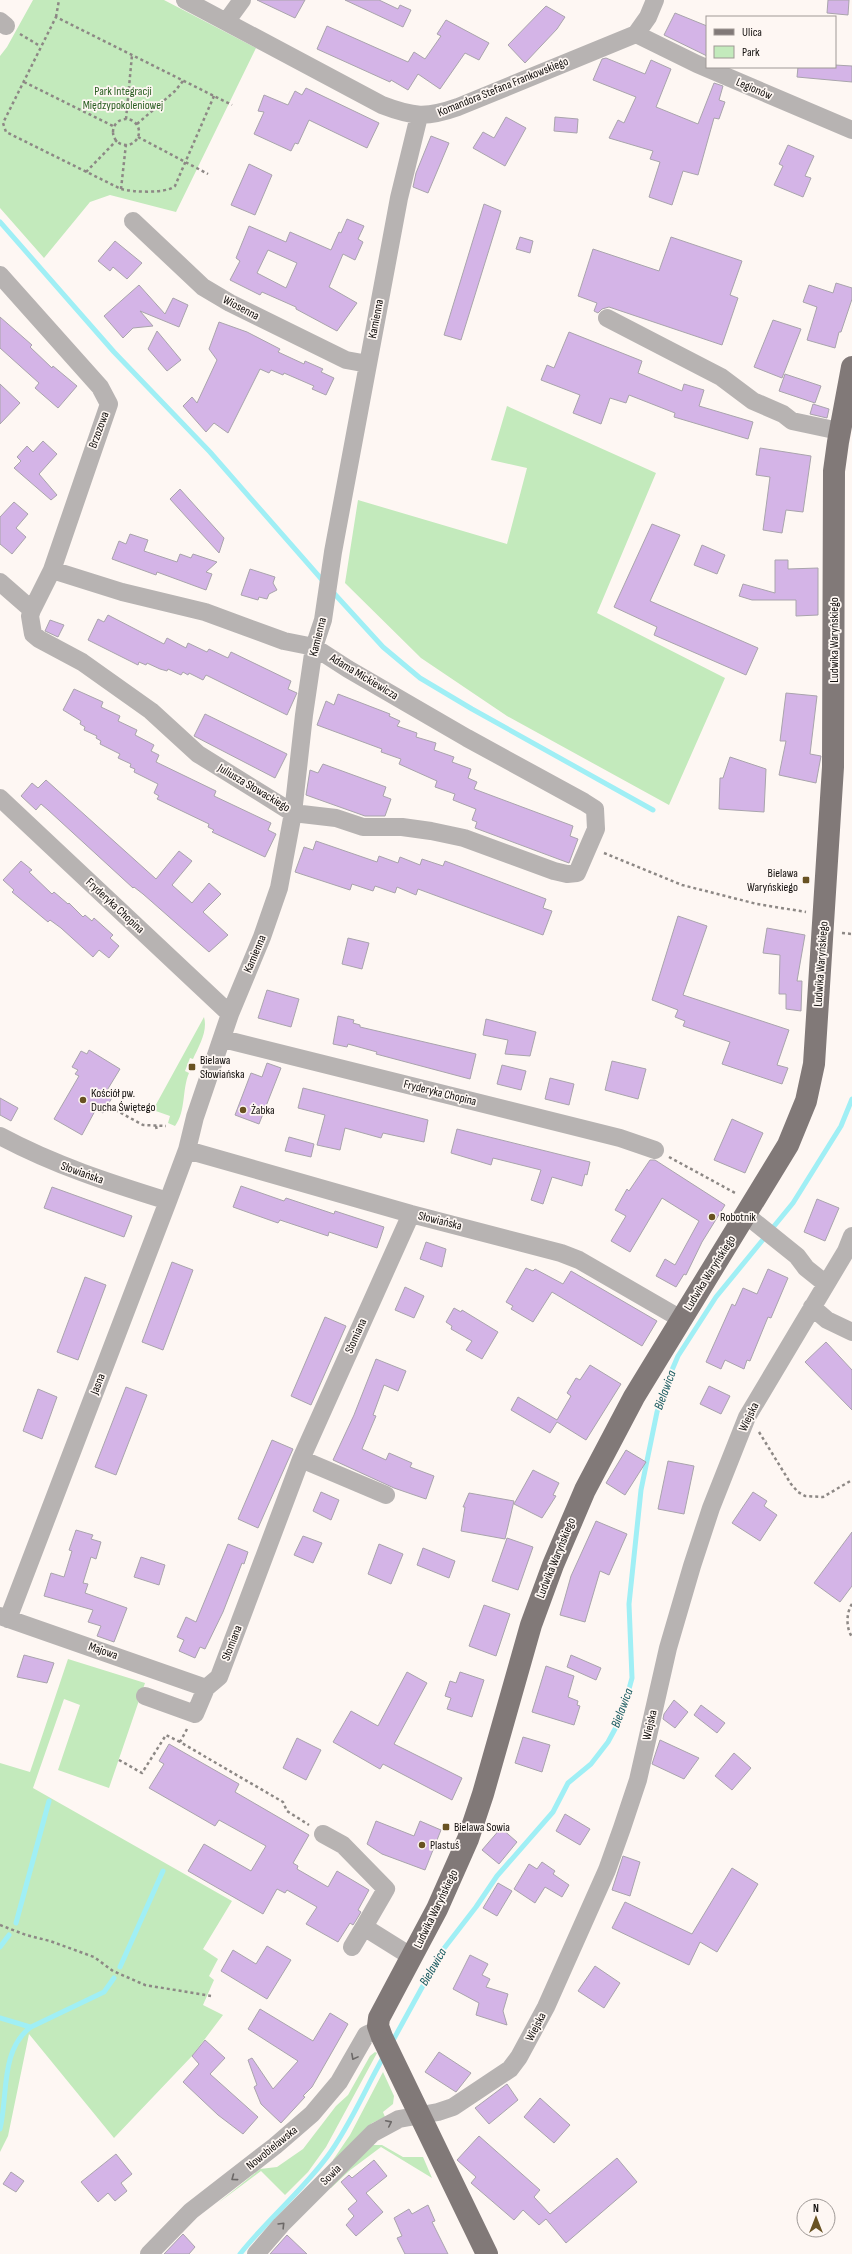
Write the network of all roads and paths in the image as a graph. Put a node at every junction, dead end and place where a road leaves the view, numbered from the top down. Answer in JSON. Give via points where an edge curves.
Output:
{"nodes":[{"id":1,"x":59,"y":0,"type":"edge"},
{"id":2,"x":185,"y":0,"type":"edge"},
{"id":3,"x":242,"y":0,"type":"edge"},
{"id":4,"x":655,"y":0,"type":"edge"},
{"id":5,"x":56,"y":17,"type":"junction"},
{"id":6,"x":226,"y":22,"type":"junction"},
{"id":7,"x":3,"y":24,"type":"edge"},
{"id":8,"x":636,"y":34,"type":"junction"},
{"id":9,"x":40,"y":46,"type":"junction"},
{"id":10,"x":132,"y":54,"type":"junction"},
{"id":11,"x":706,"y":68,"type":"edge"},
{"id":12,"x":706,"y":68,"type":"edge"},
{"id":13,"x":183,"y":80,"type":"junction"},
{"id":14,"x":24,"y":82,"type":"junction"},
{"id":15,"x":214,"y":96,"type":"junction"},
{"id":16,"x":232,"y":104,"type":"dead end"},
{"id":17,"x":419,"y":116,"type":"junction"},
{"id":18,"x":126,"y":119,"type":"junction"},
{"id":19,"x":137,"y":124,"type":"junction"},
{"id":20,"x":115,"y":127,"type":"junction"},
{"id":21,"x":852,"y":130,"type":"edge"},
{"id":22,"x":138,"y":137,"type":"junction"},
{"id":23,"x":117,"y":140,"type":"junction"},
{"id":24,"x":126,"y":144,"type":"junction"},
{"id":25,"x":186,"y":164,"type":"junction"},
{"id":26,"x":86,"y":172,"type":"junction"},
{"id":27,"x":208,"y":174,"type":"dead end"},
{"id":28,"x":121,"y":188,"type":"junction"},
{"id":29,"x":133,"y":221,"type":"dead end"},
{"id":30,"x":0,"y":276,"type":"edge"},
{"id":31,"x":607,"y":318,"type":"dead end"},
{"id":32,"x":368,"y":364,"type":"junction"},
{"id":33,"x":852,"y":367,"type":"edge"},
{"id":34,"x":839,"y":431,"type":"junction"},
{"id":35,"x":52,"y":570,"type":"junction"},
{"id":36,"x":0,"y":582,"type":"edge"},
{"id":37,"x":32,"y":610,"type":"junction"},
{"id":38,"x":314,"y":648,"type":"junction"},
{"id":39,"x":0,"y":798,"type":"edge"},
{"id":40,"x":293,"y":813,"type":"junction"},
{"id":41,"x":589,"y":847,"type":"junction"},
{"id":42,"x":824,"y":915,"type":"junction"},
{"id":43,"x":230,"y":1014,"type":"junction"},
{"id":44,"x":223,"y":1039,"type":"junction"},
{"id":45,"x":110,"y":1107,"type":"dead end"},
{"id":46,"x":156,"y":1126,"type":"junction"},
{"id":47,"x":166,"y":1126,"type":"dead end"},
{"id":48,"x":157,"y":1131,"type":"dead end"},
{"id":49,"x":0,"y":1136,"type":"edge"},
{"id":50,"x":187,"y":1150,"type":"junction"},
{"id":51,"x":656,"y":1150,"type":"joint"},
{"id":52,"x":168,"y":1201,"type":"junction"},
{"id":53,"x":750,"y":1209,"type":"junction"},
{"id":54,"x":410,"y":1214,"type":"junction"},
{"id":55,"x":851,"y":1244,"type":"edge"},
{"id":56,"x":826,"y":1284,"type":"junction"},
{"id":57,"x":812,"y":1307,"type":"junction"},
{"id":58,"x":681,"y":1319,"type":"junction"},
{"id":59,"x":852,"y":1332,"type":"edge"},
{"id":60,"x":747,"y":1417,"type":"junction"},
{"id":61,"x":302,"y":1459,"type":"junction"},
{"id":62,"x":852,"y":1480,"type":"edge"},
{"id":63,"x":386,"y":1496,"type":"dead end"},
{"id":64,"x":852,"y":1604,"type":"edge"},
{"id":65,"x":4,"y":1618,"type":"edge"},
{"id":66,"x":852,"y":1637,"type":"edge"},
{"id":67,"x":206,"y":1688,"type":"junction"},
{"id":68,"x":145,"y":1696,"type":"dead end"},
{"id":69,"x":195,"y":1714,"type":"junction"},
{"id":70,"x":180,"y":1742,"type":"junction"},
{"id":71,"x":119,"y":1760,"type":"dead end"},
{"id":72,"x":323,"y":1834,"type":"joint"},
{"id":73,"x":0,"y":1925,"type":"edge"},
{"id":74,"x":364,"y":1927,"type":"junction"},
{"id":75,"x":352,"y":1947,"type":"dead end"},
{"id":76,"x":412,"y":1957,"type":"junction"},
{"id":77,"x":211,"y":1996,"type":"dead end"},
{"id":78,"x":383,"y":2040,"type":"junction"},
{"id":79,"x":418,"y":2114,"type":"junction"},
{"id":80,"x":149,"y":2254,"type":"edge"},
{"id":81,"x":256,"y":2254,"type":"edge"},
{"id":82,"x":487,"y":2254,"type":"edge"}],
"edges":[{"from":1,"to":5,"type":"path"},
{"from":2,"to":6,"type":"street","name":"Komandora Stefana Frankowskiego"},
{"from":3,"to":6,"type":"street"},
{"from":4,"to":8,"type":"street","via":[[648,17]]},
{"from":5,"to":9,"type":"path"},
{"from":5,"to":10,"type":"path"},
{"from":6,"to":17,"type":"street","name":"Komandora Stefana Frankowskiego","via":[[382,105]]},
{"from":7,"to":9,"type":"path"},
{"from":8,"to":11,"type":"street","name":"Legionów"},
{"from":8,"to":17,"type":"street","name":"Komandora Stefana Frankowskiego","via":[[437,115]]},
{"from":9,"to":14,"type":"path"},
{"from":10,"to":13,"type":"path"},
{"from":10,"to":18,"type":"path"},
{"from":12,"to":21,"type":"street","name":"Legionów"},
{"from":13,"to":15,"type":"path"},
{"from":13,"to":19,"type":"path","via":[[175,91]]},
{"from":14,"to":20,"type":"path"},
{"from":14,"to":26,"type":"path","via":[[4,118],[6,132]]},
{"from":15,"to":16,"type":"path"},
{"from":15,"to":25,"type":"path"},
{"from":17,"to":32,"type":"street","name":"Kamienna","via":[[399,198]]},
{"from":18,"to":19,"type":"path"},
{"from":18,"to":20,"type":"path","via":[[118,122]]},
{"from":19,"to":22,"type":"path"},
{"from":20,"to":23,"type":"path","via":[[114,134]]},
{"from":22,"to":24,"type":"path"},
{"from":22,"to":25,"type":"path"},
{"from":23,"to":24,"type":"path"},
{"from":23,"to":26,"type":"path"},
{"from":24,"to":28,"type":"path"},
{"from":25,"to":27,"type":"path"},
{"from":25,"to":28,"type":"path","via":[[175,186],[170,190],[128,191]]},
{"from":26,"to":28,"type":"path"},
{"from":29,"to":32,"type":"street","name":"Wiosenna","via":[[203,287],[230,304],[346,360]]},
{"from":30,"to":35,"type":"street","name":"Brzozowa","via":[[100,387],[109,404]]},
{"from":31,"to":34,"type":"street","via":[[722,377],[753,401],[783,414],[792,421]]},
{"from":32,"to":38,"type":"street","name":"Kamienna","via":[[323,620]]},
{"from":33,"to":34,"type":"main road","name":"Ludwika Waryńskiego"},
{"from":34,"to":42,"type":"main road","name":"Ludwika Waryńskiego","via":[[834,472],[833,518],[833,759]]},
{"from":35,"to":37,"type":"street"},
{"from":35,"to":38,"type":"street","name":"Adama Mickiewicza","via":[[122,592],[205,612],[284,641]]},
{"from":36,"to":37,"type":"street"},
{"from":37,"to":40,"type":"street","name":"Juliusza Słowackiego","via":[[30,616],[33,634],[40,640],[82,662],[151,711],[198,754]]},
{"from":38,"to":40,"type":"street","name":"Kamienna"},
{"from":38,"to":41,"type":"street","name":"Adama Mickiewicza","via":[[467,738],[595,809],[596,829]]},
{"from":39,"to":43,"type":"street","name":"Fryderyka Chopina"},
{"from":40,"to":41,"type":"street","name":"Juliusza Słowackiego","via":[[336,818],[363,827],[402,827],[464,838],[567,874],[577,873]]},
{"from":40,"to":43,"type":"street","name":"Kamienna","via":[[279,888]]},
{"from":41,"to":42,"type":"path","via":[[682,885],[757,904]]},
{"from":42,"to":53,"type":"main road","name":"Ludwika Waryńskiego","via":[[814,1064],[808,1095],[800,1121],[788,1145]]},
{"from":43,"to":44,"type":"street","name":"Kamienna"},
{"from":44,"to":50,"type":"street","name":"Kamienna","via":[[195,1117]]},
{"from":44,"to":51,"type":"street","name":"Fryderyka Chopina","via":[[620,1138]]},
{"from":45,"to":46,"type":"path","via":[[143,1125]]},
{"from":46,"to":47,"type":"path"},
{"from":46,"to":48,"type":"path"},
{"from":49,"to":52,"type":"street","name":"Słowiańska","via":[[54,1163]]},
{"from":50,"to":52,"type":"street","name":"Jasna"},
{"from":50,"to":54,"type":"street","name":"Słowiańska"},
{"from":51,"to":53,"type":"path"},
{"from":52,"to":65,"type":"street","name":"Jasna"},
{"from":53,"to":56,"type":"street","via":[[769,1234]]},
{"from":53,"to":58,"type":"main road","name":"Ludwika Waryńskiego"},
{"from":54,"to":58,"type":"street","name":"Słowiańska","via":[[494,1234],[579,1260]]},
{"from":54,"to":61,"type":"street","name":"Słomiana"},
{"from":55,"to":56,"type":"street","name":"Wiejska"},
{"from":56,"to":57,"type":"street","name":"Wiejska"},
{"from":57,"to":59,"type":"street","via":[[827,1320]]},
{"from":57,"to":60,"type":"street","name":"Wiejska"},
{"from":58,"to":76,"type":"main road","name":"Ludwika Waryńskiego","via":[[618,1424],[571,1520],[531,1625],[468,1840]]},
{"from":60,"to":62,"type":"path","via":[[798,1492],[823,1497]]},
{"from":60,"to":79,"type":"street","name":"Wiejska","via":[[711,1508],[692,1566],[668,1648],[638,1780],[622,1828],[607,1870],[546,2007],[519,2058],[510,2069],[453,2107]]},
{"from":61,"to":63,"type":"street"},
{"from":61,"to":67,"type":"street","name":"Słomiana","via":[[219,1677]]},
{"from":64,"to":66,"type":"path","via":[[847,1616]]},
{"from":65,"to":67,"type":"street","name":"Majowa"},
{"from":67,"to":69,"type":"street"},
{"from":68,"to":69,"type":"street"},
{"from":69,"to":70,"type":"path"},
{"from":70,"to":71,"type":"path","via":[[166,1735],[142,1773]]},
{"from":70,"to":72,"type":"path","via":[[283,1802],[286,1811]]},
{"from":72,"to":74,"type":"street","via":[[343,1845],[386,1890]]},
{"from":73,"to":77,"type":"path","via":[[94,1958],[112,1971],[149,1986]]},
{"from":74,"to":75,"type":"street"},
{"from":74,"to":76,"type":"street"},
{"from":76,"to":78,"type":"main road","name":"Ludwika Waryńskiego","via":[[378,2020]]},
{"from":78,"to":79,"type":"main road"},
{"from":78,"to":80,"type":"street","name":"Nowobielawska","one_way":true,"via":[[366,2035],[339,2082],[312,2114],[191,2211]]},
{"from":81,"to":79,"type":"street","name":"Sowia","one_way":true,"via":[[371,2134],[392,2122]]},
{"from":79,"to":82,"type":"main road"}]}
